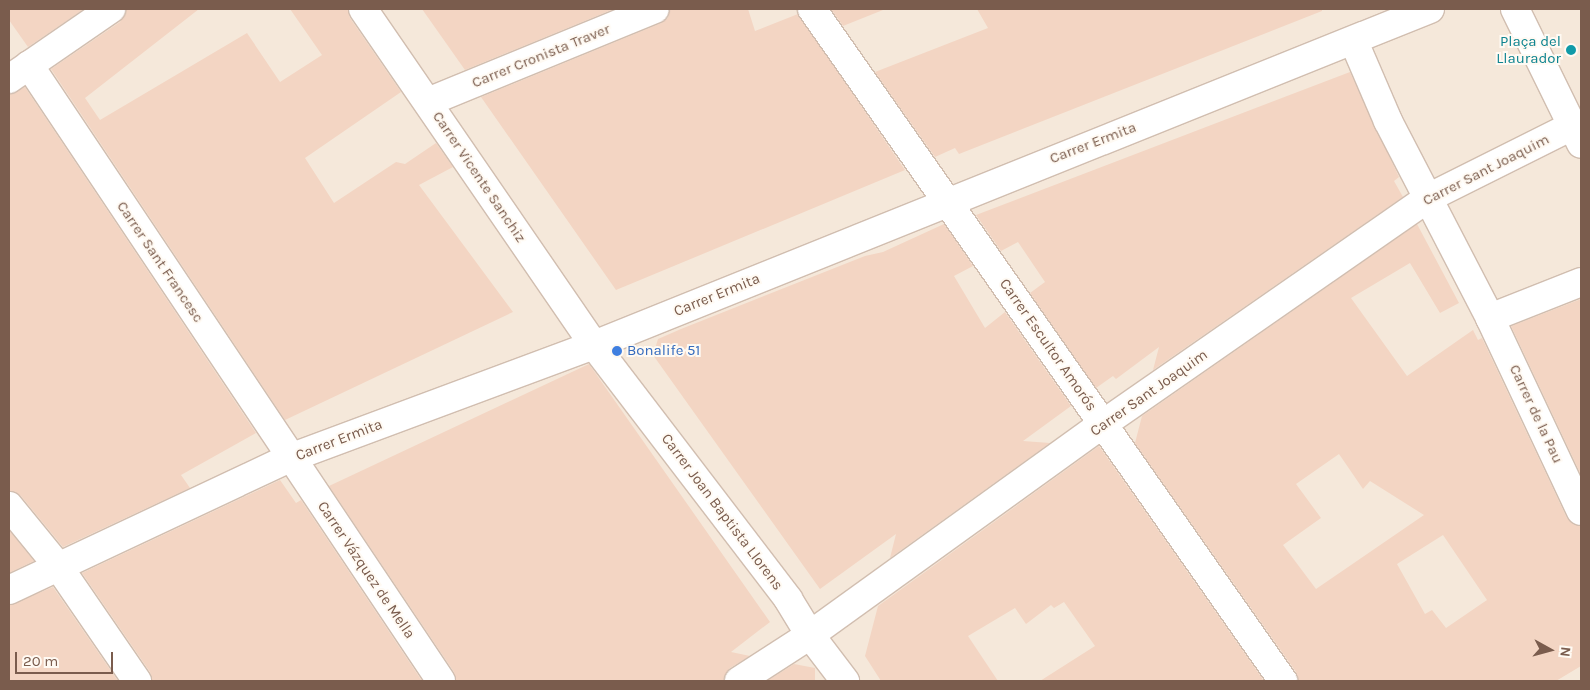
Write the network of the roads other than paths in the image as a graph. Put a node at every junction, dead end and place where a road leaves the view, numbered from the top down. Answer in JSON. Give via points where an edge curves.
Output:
{"nodes":[{"id":1,"x":111,"y":9,"type":"edge"},
{"id":2,"x":363,"y":9,"type":"edge"},
{"id":3,"x":655,"y":9,"type":"edge"},
{"id":4,"x":812,"y":9,"type":"edge"},
{"id":5,"x":1430,"y":9,"type":"edge"},
{"id":6,"x":1515,"y":9,"type":"edge"},
{"id":7,"x":1354,"y":42,"type":"junction"},
{"id":8,"x":19,"y":72,"type":"edge"},
{"id":9,"x":428,"y":102,"type":"junction"},
{"id":10,"x":1577,"y":135,"type":"edge"},
{"id":11,"x":1428,"y":198,"type":"junction"},
{"id":12,"x":947,"y":200,"type":"junction"},
{"id":13,"x":1581,"y":282,"type":"edge"},
{"id":14,"x":1490,"y":318,"type":"junction"},
{"id":15,"x":594,"y":345,"type":"junction"},
{"id":16,"x":1103,"y":424,"type":"junction"},
{"id":17,"x":290,"y":458,"type":"junction"},
{"id":18,"x":9,"y":506,"type":"edge"},
{"id":19,"x":1581,"y":511,"type":"edge"},
{"id":20,"x":58,"y":566,"type":"junction"},
{"id":21,"x":9,"y":590,"type":"edge"},
{"id":22,"x":810,"y":635,"type":"junction"},
{"id":23,"x":137,"y":681,"type":"edge"},
{"id":24,"x":441,"y":681,"type":"edge"},
{"id":25,"x":738,"y":681,"type":"edge"},
{"id":26,"x":845,"y":681,"type":"edge"},
{"id":27,"x":1283,"y":681,"type":"edge"}],
"edges":[{"from":1,"to":8,"type":"street"},
{"from":2,"to":9,"type":"street","name":"Carrer Vicente Sanchiz"},
{"from":3,"to":9,"type":"street","name":"Carrer Cronista Traver"},
{"from":4,"to":12,"type":"street","name":"Carrer Escultor Amorós"},
{"from":5,"to":7,"type":"street","name":"Carrer Ermita"},
{"from":6,"to":10,"type":"street"},
{"from":7,"to":11,"type":"street","via":[[1388,121]]},
{"from":7,"to":12,"type":"street","name":"Carrer Ermita"},
{"from":8,"to":17,"type":"street","name":"Carrer Sant Francesc"},
{"from":9,"to":15,"type":"street","name":"Carrer Vicente Sanchiz"},
{"from":10,"to":11,"type":"street","name":"Carrer Sant Joaquim"},
{"from":11,"to":14,"type":"street"},
{"from":11,"to":16,"type":"street","name":"Carrer Sant Joaquim"},
{"from":12,"to":15,"type":"street","name":"Carrer Ermita"},
{"from":12,"to":16,"type":"street","name":"Carrer Escultor Amorós"},
{"from":13,"to":14,"type":"street"},
{"from":14,"to":19,"type":"street","name":"Carrer de la Pau"},
{"from":15,"to":17,"type":"street","name":"Carrer Ermita"},
{"from":15,"to":22,"type":"street","name":"Carrer Joan Baptista Llorens","via":[[788,599]]},
{"from":16,"to":22,"type":"street","name":"Carrer Sant Joaquim"},
{"from":16,"to":27,"type":"street","name":"Carrer Escultor Amorós"},
{"from":17,"to":20,"type":"street","name":"Carrer Ermita"},
{"from":17,"to":24,"type":"street","name":"Carrer Vázquez de Mella"},
{"from":18,"to":20,"type":"street"},
{"from":20,"to":21,"type":"street","name":"Carrer Ermita"},
{"from":20,"to":23,"type":"street"},
{"from":22,"to":25,"type":"street","name":"Carrer Sant Joaquim"},
{"from":22,"to":26,"type":"street","name":"Carrer Joan Baptista Llorens"}]}
